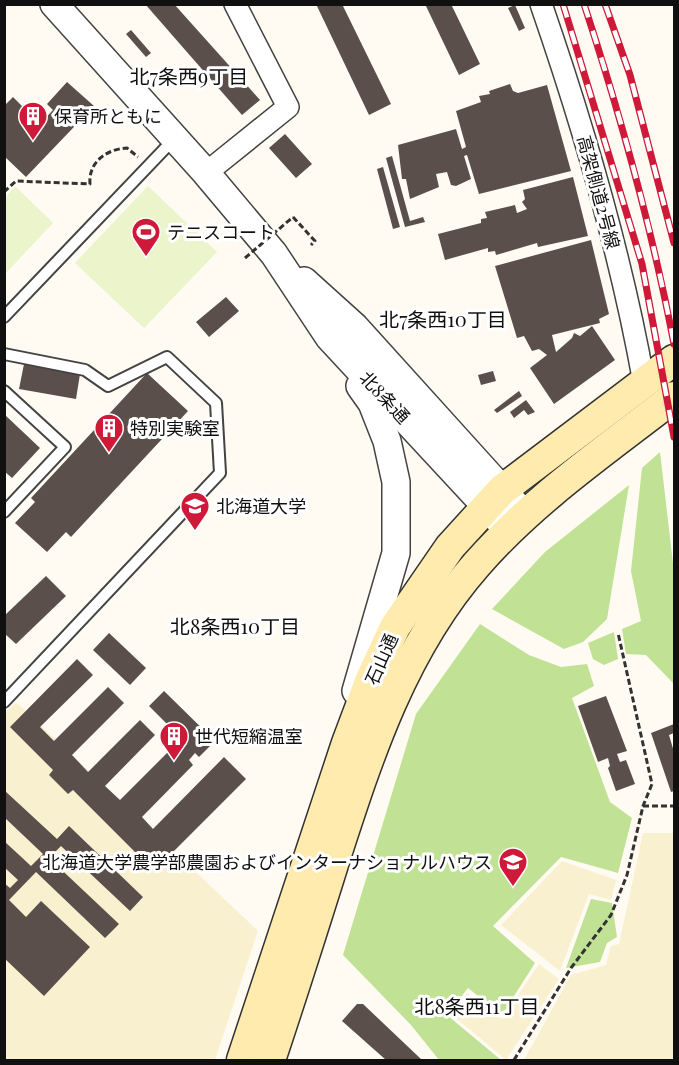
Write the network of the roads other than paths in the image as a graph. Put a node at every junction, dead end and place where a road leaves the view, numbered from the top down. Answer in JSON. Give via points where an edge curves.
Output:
{"nodes":[{"id":1,"x":54,"y":4,"type":"edge"},
{"id":2,"x":235,"y":4,"type":"edge"},
{"id":3,"x":541,"y":4,"type":"edge"},
{"id":4,"x":175,"y":138,"type":"junction"},
{"id":5,"x":206,"y":173,"type":"junction"},
{"id":6,"x":274,"y":254,"type":"junction"},
{"id":7,"x":4,"y":317,"type":"edge"},
{"id":8,"x":329,"y":337,"type":"junction"},
{"id":9,"x":4,"y":354,"type":"edge"},
{"id":10,"x":675,"y":360,"type":"edge"},
{"id":11,"x":644,"y":383,"type":"junction"},
{"id":12,"x":4,"y":391,"type":"edge"},
{"id":13,"x":675,"y":397,"type":"edge"},
{"id":14,"x":494,"y":498,"type":"junction"},
{"id":15,"x":4,"y":512,"type":"edge"},
{"id":16,"x":516,"y":522,"type":"junction"},
{"id":17,"x":4,"y":702,"type":"edge"},
{"id":18,"x":347,"y":743,"type":"junction"},
{"id":19,"x":242,"y":1060,"type":"edge"},
{"id":20,"x":270,"y":1060,"type":"edge"}],
"edges":[{"from":1,"to":4,"type":"street","name":"北8条通"},
{"from":2,"to":5,"type":"street","via":[[288,107]]},
{"from":3,"to":11,"type":"street","name":"高架側道2号線","via":[[601,192]]},
{"from":4,"to":5,"type":"street","name":"北8条通"},
{"from":4,"to":7,"type":"lane"},
{"from":5,"to":6,"type":"street","name":"北8条通"},
{"from":6,"to":8,"type":"street","name":"北8条通"},
{"from":6,"to":14,"type":"street","name":"北8条通","via":[[355,327]]},
{"from":8,"to":14,"type":"street","name":"北8条通"},
{"from":8,"to":18,"type":"street","via":[[372,403],[387,441],[396,482],[396,553],[357,683]]},
{"from":9,"to":17,"type":"lane","via":[[85,370],[108,386],[167,357],[216,403],[220,473]]},
{"from":10,"to":11,"type":"main road","name":"石山通"},
{"from":11,"to":14,"type":"main road","name":"石山通"},
{"from":12,"to":15,"type":"lane","via":[[65,447]]},
{"from":13,"to":16,"type":"main road","name":"石山通"},
{"from":14,"to":16,"type":"street","name":"北8条通"},
{"from":14,"to":18,"type":"main road","name":"石山通","via":[[450,547],[395,627]]},
{"from":16,"to":20,"type":"main road","name":"石山通","via":[[448,600],[393,695],[370,752]]},
{"from":18,"to":19,"type":"main road","name":"石山通"}]}
